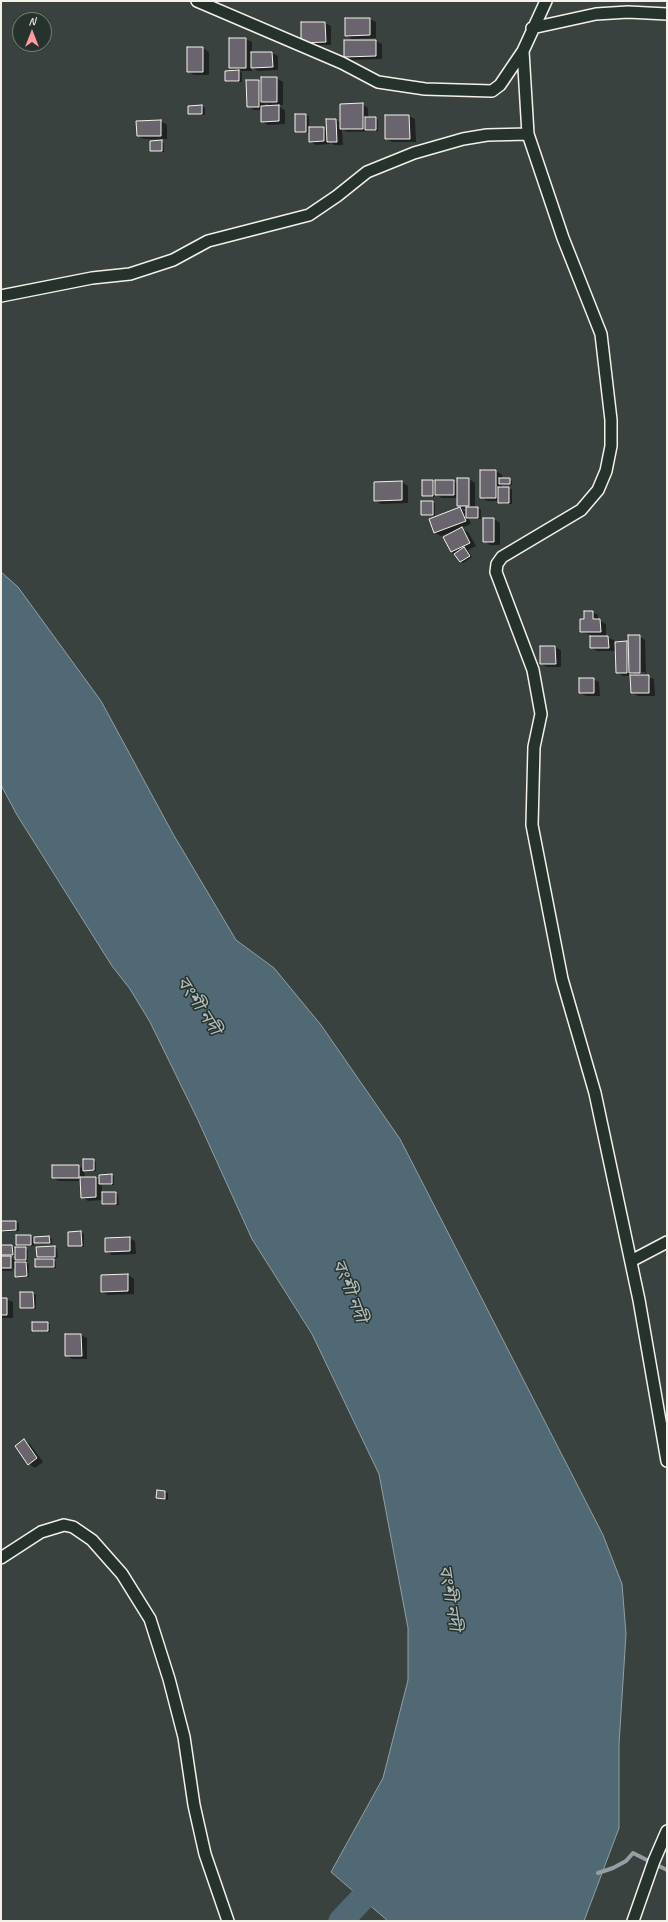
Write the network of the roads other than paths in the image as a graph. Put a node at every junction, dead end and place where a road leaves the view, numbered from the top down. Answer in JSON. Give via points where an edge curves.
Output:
{"nodes":[{"id":1,"x":197,"y":1,"type":"edge"},
{"id":2,"x":546,"y":1,"type":"edge"},
{"id":3,"x":667,"y":14,"type":"edge"},
{"id":4,"x":532,"y":28,"type":"junction"},
{"id":5,"x":523,"y":51,"type":"junction"},
{"id":6,"x":528,"y":134,"type":"junction"},
{"id":7,"x":1,"y":296,"type":"edge"},
{"id":8,"x":667,"y":1242,"type":"edge"},
{"id":9,"x":631,"y":1261,"type":"junction"},
{"id":10,"x":667,"y":1461,"type":"edge"},
{"id":11,"x":1,"y":1558,"type":"edge"},
{"id":12,"x":667,"y":1831,"type":"edge"},
{"id":13,"x":228,"y":1921,"type":"edge"},
{"id":14,"x":632,"y":1921,"type":"edge"}],
"edges":[{"from":1,"to":5,"type":"street","via":[[342,63],[372,79],[425,89],[492,91],[500,85]]},
{"from":2,"to":4,"type":"street"},
{"from":3,"to":4,"type":"street","via":[[596,14]]},
{"from":4,"to":5,"type":"street"},
{"from":5,"to":6,"type":"street"},
{"from":6,"to":7,"type":"street","via":[[487,135],[463,139],[414,153],[367,172],[309,214],[208,241],[173,260],[130,274],[69,282]]},
{"from":6,"to":9,"type":"street","via":[[563,238],[601,334],[611,420],[611,446],[606,471],[598,490],[581,510],[502,557],[497,564],[496,572],[533,670],[541,714],[534,747],[532,825],[562,979],[595,1093]]},
{"from":8,"to":9,"type":"street"},
{"from":9,"to":10,"type":"street"},
{"from":11,"to":13,"type":"street","via":[[41,1532],[64,1525],[73,1527],[92,1540],[122,1574],[150,1619],[169,1679],[184,1737],[194,1805],[205,1854]]},
{"from":12,"to":14,"type":"street"}]}
